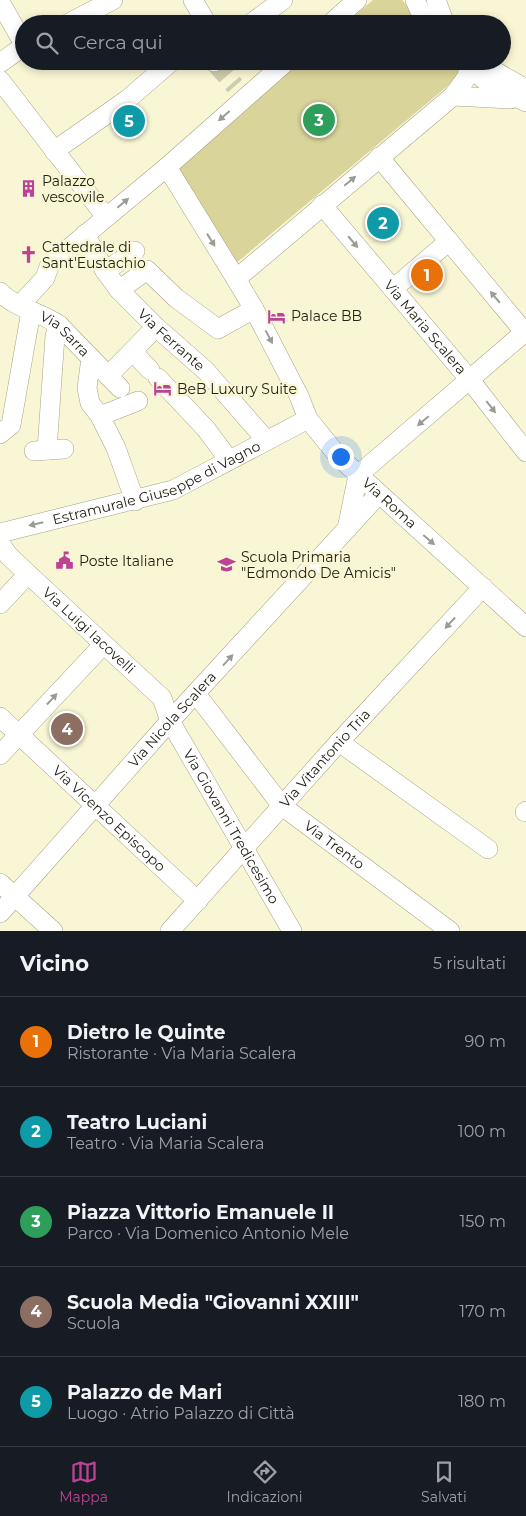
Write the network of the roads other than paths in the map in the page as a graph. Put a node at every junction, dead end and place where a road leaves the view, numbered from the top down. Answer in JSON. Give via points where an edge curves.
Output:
{"nodes":[{"id":1,"x":113,"y":0,"type":"edge"},
{"id":2,"x":193,"y":0,"type":"edge"},
{"id":3,"x":283,"y":0,"type":"edge"},
{"id":4,"x":357,"y":0,"type":"edge"},
{"id":5,"x":415,"y":0,"type":"edge"},
{"id":6,"x":436,"y":0,"type":"edge"},
{"id":7,"x":0,"y":2,"type":"edge"},
{"id":8,"x":84,"y":15,"type":"edge"},
{"id":9,"x":202,"y":15,"type":"edge"},
{"id":10,"x":262,"y":15,"type":"edge"},
{"id":11,"x":340,"y":15,"type":"edge"},
{"id":12,"x":423,"y":15,"type":"edge"},
{"id":13,"x":442,"y":15,"type":"edge"},
{"id":14,"x":15,"y":29,"type":"edge"},
{"id":15,"x":15,"y":52,"type":"edge"},
{"id":16,"x":0,"y":63,"type":"edge"},
{"id":17,"x":162,"y":70,"type":"edge"},
{"id":18,"x":278,"y":70,"type":"edge"},
{"id":19,"x":467,"y":70,"type":"edge"},
{"id":20,"x":476,"y":70,"type":"edge"},
{"id":21,"x":0,"y":80,"type":"edge"},
{"id":22,"x":453,"y":96,"type":"junction"},
{"id":23,"x":522,"y":97,"type":"edge"},
{"id":24,"x":54,"y":151,"type":"junction"},
{"id":25,"x":378,"y":158,"type":"junction"},
{"id":26,"x":166,"y":167,"type":"junction"},
{"id":27,"x":322,"y":205,"type":"junction"},
{"id":28,"x":106,"y":217,"type":"junction"},
{"id":29,"x":85,"y":234,"type":"junction"},
{"id":30,"x":448,"y":241,"type":"junction"},
{"id":31,"x":135,"y":251,"type":"dead end"},
{"id":32,"x":105,"y":271,"type":"junction"},
{"id":33,"x":236,"y":279,"type":"junction"},
{"id":34,"x":393,"y":289,"type":"junction"},
{"id":35,"x":119,"y":290,"type":"junction"},
{"id":36,"x":12,"y":304,"type":"edge"},
{"id":37,"x":254,"y":309,"type":"junction"},
{"id":38,"x":59,"y":325,"type":"junction"},
{"id":39,"x":156,"y":327,"type":"junction"},
{"id":40,"x":526,"y":333,"type":"edge"},
{"id":41,"x":133,"y":352,"type":"junction"},
{"id":42,"x":91,"y":358,"type":"junction"},
{"id":43,"x":470,"y":380,"type":"junction"},
{"id":44,"x":138,"y":401,"type":"dead end"},
{"id":45,"x":100,"y":416,"type":"junction"},
{"id":46,"x":308,"y":419,"type":"junction"},
{"id":47,"x":0,"y":434,"type":"edge"},
{"id":48,"x":266,"y":440,"type":"junction"},
{"id":49,"x":48,"y":450,"type":"dead end"},
{"id":50,"x":526,"y":452,"type":"edge"},
{"id":51,"x":229,"y":460,"type":"junction"},
{"id":52,"x":358,"y":475,"type":"junction"},
{"id":53,"x":378,"y":495,"type":"junction"},
{"id":54,"x":135,"y":501,"type":"junction"},
{"id":55,"x":347,"y":529,"type":"junction"},
{"id":56,"x":0,"y":533,"type":"edge"},
{"id":57,"x":0,"y":543,"type":"edge"},
{"id":58,"x":28,"y":574,"type":"junction"},
{"id":59,"x":483,"y":587,"type":"junction"},
{"id":60,"x":0,"y":604,"type":"edge"},
{"id":61,"x":526,"y":627,"type":"edge"},
{"id":62,"x":103,"y":645,"type":"junction"},
{"id":63,"x":197,"y":695,"type":"junction"},
{"id":64,"x":0,"y":717,"type":"edge"},
{"id":65,"x":170,"y":721,"type":"junction"},
{"id":66,"x":19,"y":735,"type":"junction"},
{"id":67,"x":339,"y":742,"type":"junction"},
{"id":68,"x":0,"y":755,"type":"edge"},
{"id":69,"x":95,"y":806,"type":"junction"},
{"id":70,"x":282,"y":806,"type":"junction"},
{"id":71,"x":243,"y":849,"type":"junction"},
{"id":72,"x":488,"y":849,"type":"dead end"},
{"id":73,"x":0,"y":883,"type":"edge"},
{"id":74,"x":15,"y":897,"type":"junction"},
{"id":75,"x":198,"y":901,"type":"junction"},
{"id":76,"x":0,"y":914,"type":"edge"},
{"id":77,"x":53,"y":931,"type":"edge"},
{"id":78,"x":170,"y":931,"type":"edge"},
{"id":79,"x":292,"y":931,"type":"edge"},
{"id":80,"x":450,"y":931,"type":"edge"}],
"edges":[{"from":1,"to":8,"type":"street"},
{"from":2,"to":9,"type":"street"},
{"from":3,"to":10,"type":"street"},
{"from":4,"to":11,"type":"street"},
{"from":5,"to":12,"type":"street"},
{"from":6,"to":13,"type":"street"},
{"from":7,"to":14,"type":"street"},
{"from":15,"to":16,"type":"street"},
{"from":17,"to":24,"type":"street","via":[[128,99]]},
{"from":18,"to":26,"type":"street","one_way":true},
{"from":19,"to":22,"type":"street","via":[[462,85]]},
{"from":20,"to":23,"type":"street","via":[[489,84]]},
{"from":21,"to":24,"type":"street"},
{"from":22,"to":23,"type":"street"},
{"from":22,"to":25,"type":"street"},
{"from":24,"to":28,"type":"street"},
{"from":27,"to":25,"type":"street","one_way":true},
{"from":25,"to":30,"type":"street"},
{"from":28,"to":26,"type":"street","one_way":true},
{"from":26,"to":33,"type":"street","name":"Via Roma","one_way":true},
{"from":27,"to":33,"type":"street"},
{"from":27,"to":34,"type":"street","name":"Via Maria Scalera","one_way":true},
{"from":28,"to":29,"type":"street"},
{"from":29,"to":32,"type":"street","name":"Via Ferrante"},
{"from":29,"to":36,"type":"street","via":[[50,264],[45,278]]},
{"from":30,"to":34,"type":"street"},
{"from":40,"to":30,"type":"street","one_way":true},
{"from":31,"to":32,"type":"street"},
{"from":32,"to":35,"type":"street","name":"Via Ferrante"},
{"from":33,"to":37,"type":"street","name":"Via Roma"},
{"from":34,"to":43,"type":"street","name":"Via Maria Scalera"},
{"from":35,"to":37,"type":"street","via":[[147,270],[176,298],[218,329]]},
{"from":35,"to":39,"type":"street","name":"Via Ferrante"},
{"from":36,"to":38,"type":"street","name":"Via Sarra"},
{"from":36,"to":47,"type":"street","via":[[11,425]]},
{"from":37,"to":46,"type":"street","name":"Via Roma","one_way":true},
{"from":38,"to":42,"type":"street","name":"Via Sarra"},
{"from":38,"to":49,"type":"street"},
{"from":39,"to":41,"type":"street"},
{"from":39,"to":48,"type":"street","name":"Via Ferrante","via":[[206,371]]},
{"from":40,"to":43,"type":"street"},
{"from":41,"to":42,"type":"street","name":"Via Sarra","via":[[114,382]]},
{"from":41,"to":51,"type":"street","via":[[206,428]]},
{"from":42,"to":45,"type":"street","via":[[87,388],[90,403]]},
{"from":43,"to":50,"type":"street","name":"Via Maria Scalera","one_way":true},
{"from":43,"to":52,"type":"street","one_way":true},
{"from":44,"to":45,"type":"street"},
{"from":45,"to":54,"type":"street"},
{"from":46,"to":48,"type":"street","name":"Estramurale Giuseppe di Vagno"},
{"from":46,"to":52,"type":"street","name":"Via Roma"},
{"from":48,"to":51,"type":"street","name":"Estramurale Giuseppe di Vagno"},
{"from":51,"to":54,"type":"street","name":"Estramurale Giuseppe di Vagno","via":[[174,490]]},
{"from":52,"to":53,"type":"street","name":"Via Roma"},
{"from":52,"to":55,"type":"street"},
{"from":53,"to":55,"type":"street","name":"Via Nicola Scalera"},
{"from":53,"to":59,"type":"street","name":"Via Roma","one_way":true},
{"from":54,"to":56,"type":"street","name":"Estramurale Giuseppe di Vagno","one_way":true},
{"from":63,"to":55,"type":"street","name":"Via Nicola Scalera","one_way":true},
{"from":57,"to":58,"type":"street","name":"Via Luigi Iacovelli"},
{"from":58,"to":60,"type":"street"},
{"from":58,"to":62,"type":"street","name":"Via Luigi Iacovelli"},
{"from":59,"to":61,"type":"street","name":"Via Roma"},
{"from":59,"to":67,"type":"street","name":"Via Vitantonio Tria","one_way":true},
{"from":62,"to":65,"type":"street","name":"Via Luigi Iacovelli","via":[[162,698]]},
{"from":66,"to":62,"type":"street","one_way":true},
{"from":63,"to":65,"type":"street","name":"Via Nicola Scalera"},
{"from":63,"to":70,"type":"street","name":"Via Trento"},
{"from":64,"to":66,"type":"street","name":"Via Vicenzo Episcopo"},
{"from":65,"to":69,"type":"street","name":"Via Nicola Scalera"},
{"from":65,"to":71,"type":"street","name":"Via Giovanni Tredicesimo"},
{"from":66,"to":68,"type":"street"},
{"from":66,"to":69,"type":"street","name":"Via Vicenzo Episcopo"},
{"from":67,"to":70,"type":"street","name":"Via Vitantonio Tria"},
{"from":67,"to":72,"type":"street"},
{"from":69,"to":74,"type":"street","name":"Via Nicola Scalera"},
{"from":69,"to":75,"type":"street","name":"Via Vicenzo Episcopo"},
{"from":70,"to":71,"type":"street","name":"Via Vitantonio Tria"},
{"from":70,"to":80,"type":"street","name":"Via Trento"},
{"from":71,"to":75,"type":"street","name":"Via Vitantonio Tria"},
{"from":71,"to":79,"type":"street","name":"Via Giovanni Tredicesimo"},
{"from":73,"to":74,"type":"street"},
{"from":74,"to":76,"type":"street","name":"Via Nicola Scalera"},
{"from":74,"to":77,"type":"street"},
{"from":75,"to":78,"type":"street","name":"Via Vitantonio Tria"}]}
